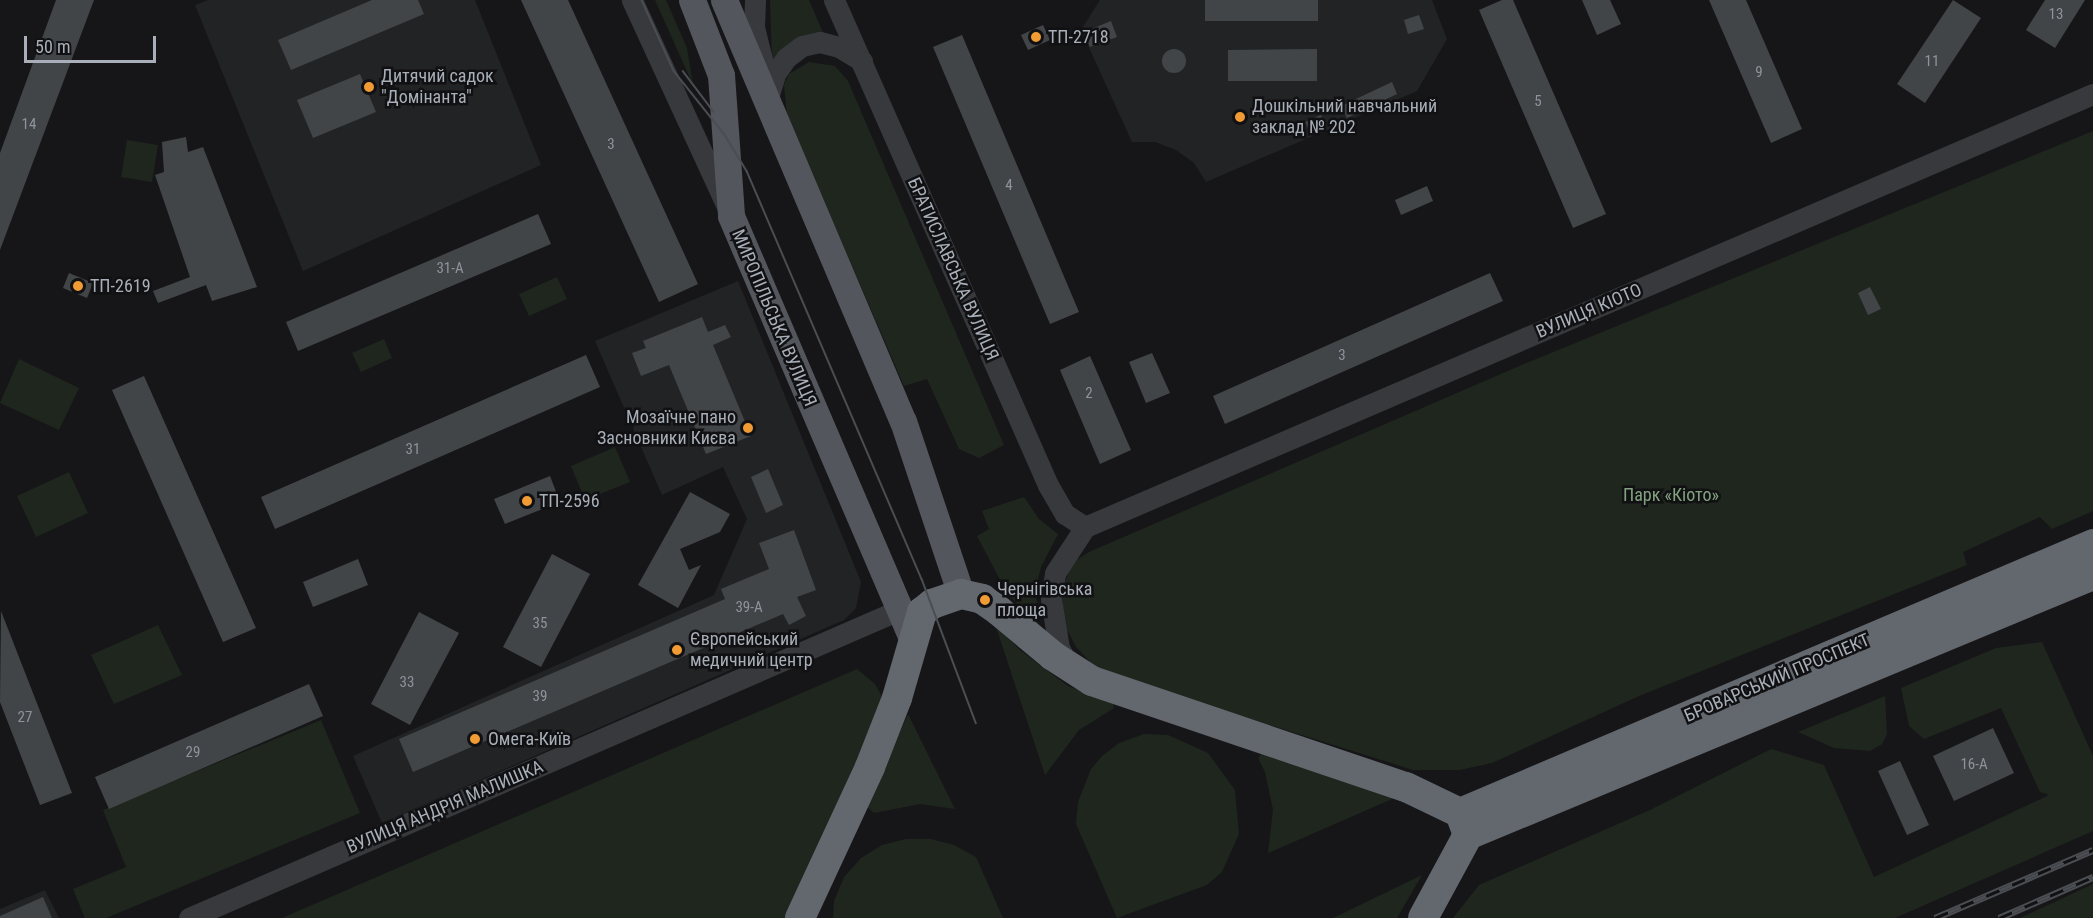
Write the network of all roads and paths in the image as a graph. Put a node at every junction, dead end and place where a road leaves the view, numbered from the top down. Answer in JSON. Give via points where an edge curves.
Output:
{"nodes":[{"id":1,"x":632,"y":0,"type":"edge"},
{"id":2,"x":692,"y":0,"type":"edge"},
{"id":3,"x":724,"y":0,"type":"edge"},
{"id":4,"x":755,"y":0,"type":"edge"},
{"id":5,"x":834,"y":0,"type":"edge"},
{"id":6,"x":862,"y":61,"type":"junction"},
{"id":7,"x":721,"y":75,"type":"junction"},
{"id":8,"x":767,"y":85,"type":"junction"},
{"id":9,"x":2093,"y":94,"type":"edge"},
{"id":10,"x":731,"y":216,"type":"junction"},
{"id":11,"x":1085,"y":527,"type":"junction"},
{"id":12,"x":2093,"y":544,"type":"edge"},
{"id":13,"x":2093,"y":575,"type":"edge"},
{"id":14,"x":961,"y":594,"type":"junction"},
{"id":15,"x":899,"y":610,"type":"junction"},
{"id":16,"x":912,"y":639,"type":"junction"},
{"id":17,"x":1071,"y":669,"type":"junction"},
{"id":18,"x":1464,"y":824,"type":"junction"},
{"id":19,"x":189,"y":918,"type":"edge"},
{"id":20,"x":800,"y":918,"type":"edge"},
{"id":21,"x":1423,"y":918,"type":"edge"}],
"edges":[{"from":1,"to":10,"type":"street","name":"МИРОПІЛЬСЬКА ВУЛИЦЯ"},
{"from":2,"to":7,"type":"main road"},
{"from":3,"to":8,"type":"main road"},
{"from":4,"to":8,"type":"street","via":[[754,27]]},
{"from":5,"to":6,"type":"street","name":"БРАТИСЛАВСЬКА ВУЛИЦЯ"},
{"from":6,"to":8,"type":"street","via":[[839,46],[820,42],[802,46],[786,58]]},
{"from":6,"to":11,"type":"street","name":"БРАТИСЛАВСЬКА ВУЛИЦЯ","via":[[1048,486],[1065,514]]},
{"from":7,"to":8,"type":"main road","via":[[742,87]]},
{"from":7,"to":10,"type":"main road"},
{"from":8,"to":14,"type":"main road","via":[[903,421]]},
{"from":9,"to":11,"type":"street","name":"ВУЛИЦЯ КІОТО"},
{"from":10,"to":15,"type":"main road","name":"МИРОПІЛЬСЬКА ВУЛИЦЯ"},
{"from":11,"to":17,"type":"street","via":[[1055,573],[1051,599],[1059,648]]},
{"from":12,"to":18,"type":"highway","name":"БРОВАРСЬКИЙ ПРОСПЕКТ"},
{"from":13,"to":18,"type":"highway","name":"БРОВАРСЬКИЙ ПРОСПЕКТ"},
{"from":14,"to":16,"type":"highway","via":[[932,604],[922,612]]},
{"from":14,"to":17,"type":"highway","via":[[982,599],[999,610]]},
{"from":15,"to":16,"type":"main road","name":"МИРОПІЛЬСЬКА ВУЛИЦЯ"},
{"from":15,"to":19,"type":"street","name":"ВУЛИЦЯ АНДРІЯ МАЛИШКА"},
{"from":16,"to":20,"type":"highway","via":[[897,698],[870,767]]},
{"from":17,"to":18,"type":"highway","via":[[1092,681],[1406,787]]},
{"from":18,"to":21,"type":"highway"}]}
